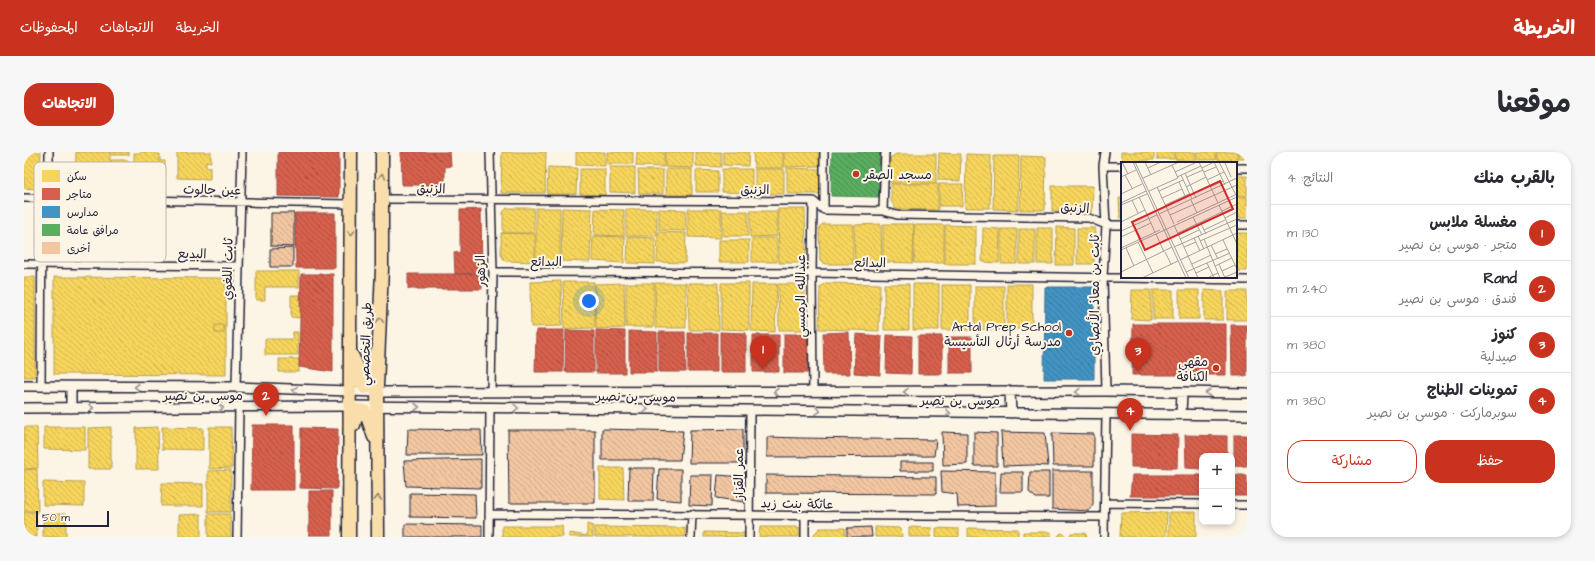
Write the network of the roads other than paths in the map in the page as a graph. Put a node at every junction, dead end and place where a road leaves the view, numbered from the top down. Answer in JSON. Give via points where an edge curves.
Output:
{"nodes":[{"id":1,"x":49,"y":152,"type":"edge"},
{"id":2,"x":242,"y":152,"type":"edge"},
{"id":3,"x":351,"y":152,"type":"edge"},
{"id":4,"x":382,"y":152,"type":"edge"},
{"id":5,"x":490,"y":152,"type":"edge"},
{"id":6,"x":824,"y":152,"type":"edge"},
{"id":7,"x":885,"y":152,"type":"edge"},
{"id":8,"x":1105,"y":152,"type":"edge"},
{"id":9,"x":48,"y":162,"type":"edge"},
{"id":10,"x":1103,"y":166,"type":"junction"},
{"id":11,"x":1121,"y":166,"type":"edge"},
{"id":12,"x":382,"y":198,"type":"junction"},
{"id":13,"x":166,"y":200,"type":"edge"},
{"id":14,"x":490,"y":200,"type":"junction"},
{"id":15,"x":240,"y":201,"type":"junction"},
{"id":16,"x":813,"y":201,"type":"junction"},
{"id":17,"x":351,"y":204,"type":"junction"},
{"id":18,"x":824,"y":210,"type":"junction"},
{"id":19,"x":883,"y":211,"type":"junction"},
{"id":20,"x":1106,"y":225,"type":"junction"},
{"id":21,"x":1121,"y":225,"type":"edge"},
{"id":22,"x":24,"y":264,"type":"edge"},
{"id":23,"x":41,"y":264,"type":"junction"},
{"id":24,"x":239,"y":266,"type":"junction"},
{"id":25,"x":493,"y":272,"type":"junction"},
{"id":26,"x":812,"y":273,"type":"junction"},
{"id":27,"x":1103,"y":277,"type":"junction"},
{"id":28,"x":1121,"y":277,"type":"edge"},
{"id":29,"x":1151,"y":278,"type":"edge"},
{"id":30,"x":1247,"y":280,"type":"edge"},
{"id":31,"x":379,"y":346,"type":"junction"},
{"id":32,"x":350,"y":350,"type":"junction"},
{"id":33,"x":24,"y":386,"type":"edge"},
{"id":34,"x":41,"y":386,"type":"junction"},
{"id":35,"x":71,"y":387,"type":"junction"},
{"id":36,"x":236,"y":387,"type":"junction"},
{"id":37,"x":491,"y":390,"type":"junction"},
{"id":38,"x":1106,"y":391,"type":"junction"},
{"id":39,"x":326,"y":392,"type":"junction"},
{"id":40,"x":349,"y":392,"type":"junction"},
{"id":41,"x":377,"y":392,"type":"junction"},
{"id":42,"x":399,"y":392,"type":"junction"},
{"id":43,"x":813,"y":392,"type":"junction"},
{"id":44,"x":1010,"y":392,"type":"junction"},
{"id":45,"x":1182,"y":393,"type":"junction"},
{"id":46,"x":1247,"y":393,"type":"edge"},
{"id":47,"x":329,"y":406,"type":"junction"},
{"id":48,"x":350,"y":406,"type":"junction"},
{"id":49,"x":377,"y":407,"type":"junction"},
{"id":50,"x":398,"y":407,"type":"junction"},
{"id":51,"x":24,"y":408,"type":"edge"},
{"id":52,"x":71,"y":408,"type":"junction"},
{"id":53,"x":238,"y":408,"type":"junction"},
{"id":54,"x":490,"y":408,"type":"junction"},
{"id":55,"x":750,"y":411,"type":"junction"},
{"id":56,"x":1011,"y":413,"type":"junction"},
{"id":57,"x":1181,"y":414,"type":"junction"},
{"id":58,"x":1106,"y":415,"type":"junction"},
{"id":59,"x":1247,"y":415,"type":"edge"},
{"id":60,"x":377,"y":446,"type":"junction"},
{"id":61,"x":350,"y":447,"type":"junction"},
{"id":62,"x":1105,"y":503,"type":"junction"},
{"id":63,"x":1199,"y":504,"type":"edge"},
{"id":64,"x":1235,"y":504,"type":"edge"},
{"id":65,"x":1247,"y":505,"type":"edge"},
{"id":66,"x":488,"y":514,"type":"junction"},
{"id":67,"x":692,"y":514,"type":"junction"},
{"id":68,"x":749,"y":514,"type":"junction"},
{"id":69,"x":805,"y":515,"type":"junction"},
{"id":70,"x":1104,"y":517,"type":"junction"},
{"id":71,"x":237,"y":537,"type":"edge"},
{"id":72,"x":349,"y":537,"type":"edge"},
{"id":73,"x":378,"y":537,"type":"edge"},
{"id":74,"x":489,"y":537,"type":"edge"},
{"id":75,"x":691,"y":537,"type":"edge"},
{"id":76,"x":749,"y":537,"type":"edge"},
{"id":77,"x":805,"y":537,"type":"edge"},
{"id":78,"x":1104,"y":537,"type":"edge"}],
"edges":[{"from":1,"to":9,"type":"street"},
{"from":2,"to":15,"type":"street","name":"ثابت اللغوي"},
{"from":3,"to":17,"type":"main road","name":"طريق التخصصي"},
{"from":12,"to":4,"type":"main road","name":"طريق التخصصي","one_way":true},
{"from":5,"to":14,"type":"street","name":"الزهور"},
{"from":6,"to":18,"type":"street"},
{"from":7,"to":19,"type":"street"},
{"from":8,"to":10,"type":"street","name":"ثابت بن معاذ الأنصاري"},
{"from":10,"to":11,"type":"street"},
{"from":10,"to":20,"type":"street","name":"ثابت بن معاذ الأنصاري"},
{"from":12,"to":14,"type":"street","name":"الزنبق"},
{"from":31,"to":12,"type":"main road","name":"طريق التخصصي","one_way":true},
{"from":13,"to":15,"type":"street","name":"عين جالوت"},
{"from":14,"to":16,"type":"street","name":"الزنبق"},
{"from":14,"to":25,"type":"street","name":"الزهور"},
{"from":15,"to":17,"type":"street","name":"عين جالوت"},
{"from":15,"to":24,"type":"street","name":"ثابت اللغوي"},
{"from":16,"to":18,"type":"street"},
{"from":16,"to":26,"type":"street","name":"عبدالله الرميسي"},
{"from":17,"to":32,"type":"main road","name":"طريق التخصصي","one_way":true},
{"from":18,"to":19,"type":"street","name":"الزنبق"},
{"from":19,"to":20,"type":"street","name":"الزنبق","via":[[897,215],[1089,218]]},
{"from":20,"to":21,"type":"street","name":"الزنبق"},
{"from":20,"to":27,"type":"street","name":"ثابت بن معاذ الأنصاري"},
{"from":22,"to":23,"type":"street","name":"البديع"},
{"from":23,"to":24,"type":"street","name":"البديع"},
{"from":23,"to":34,"type":"street"},
{"from":24,"to":36,"type":"street","name":"ثابت اللغوي"},
{"from":25,"to":26,"type":"street","name":"البدائع"},
{"from":25,"to":37,"type":"street","name":"الزهور"},
{"from":26,"to":27,"type":"street","name":"البدائع"},
{"from":26,"to":43,"type":"street","name":"عبدالله الرميسي"},
{"from":27,"to":28,"type":"street","name":"البدائع"},
{"from":27,"to":38,"type":"street","name":"ثابت بن معاذ الأنصاري"},
{"from":29,"to":30,"type":"street","name":"البدائع"},
{"from":31,"to":32,"type":"main road","via":[[370,368],[366,388]]},
{"from":31,"to":41,"type":"main road","name":"طريق التخصصي"},
{"from":32,"to":40,"type":"main road","name":"طريق التخصصي"},
{"from":33,"to":34,"type":"street"},
{"from":34,"to":35,"type":"street"},
{"from":36,"to":35,"type":"street","one_way":true},
{"from":35,"to":52,"type":"street"},
{"from":39,"to":36,"type":"street","one_way":true},
{"from":37,"to":42,"type":"street"},
{"from":43,"to":37,"type":"street","one_way":true},
{"from":38,"to":44,"type":"street","one_way":true},
{"from":38,"to":45,"type":"street"},
{"from":39,"to":40,"type":"street"},
{"from":39,"to":47,"type":"street","via":[[338,393],[342,399],[340,404]]},
{"from":40,"to":41,"type":"street"},
{"from":40,"to":48,"type":"main road","name":"طريق التخصصي"},
{"from":41,"to":42,"type":"street"},
{"from":41,"to":49,"type":"main road","name":"طريق التخصصي"},
{"from":42,"to":50,"type":"street","via":[[388,394],[387,398],[389,403]]},
{"from":44,"to":43,"type":"street","one_way":true},
{"from":44,"to":56,"type":"street"},
{"from":46,"to":45,"type":"street","one_way":true},
{"from":45,"to":57,"type":"street"},
{"from":47,"to":48,"type":"street","name":"موسى بن نصير"},
{"from":47,"to":53,"type":"street","name":"موسى بن نصير"},
{"from":48,"to":49,"type":"street","name":"موسى بن نصير"},
{"from":48,"to":61,"type":"main road","name":"طريق التخصصي"},
{"from":49,"to":50,"type":"street","name":"موسى بن نصير"},
{"from":49,"to":60,"type":"main road","name":"طريق التخصصي"},
{"from":50,"to":54,"type":"street","name":"موسى بن نصير","one_way":true},
{"from":51,"to":52,"type":"street","name":"موسى بن نصير"},
{"from":52,"to":53,"type":"street","name":"موسى بن نصير","one_way":true},
{"from":53,"to":71,"type":"street"},
{"from":54,"to":55,"type":"street","name":"موسى بن نصير","one_way":true},
{"from":54,"to":66,"type":"street"},
{"from":55,"to":56,"type":"street","name":"موسى بن نصير","one_way":true},
{"from":55,"to":68,"type":"street","name":"عمر القزاز"},
{"from":56,"to":58,"type":"street","name":"موسى بن نصير"},
{"from":57,"to":58,"type":"street","name":"موسى بن نصير"},
{"from":57,"to":59,"type":"street","name":"موسى بن نصير"},
{"from":58,"to":62,"type":"street"},
{"from":60,"to":61,"type":"main road","via":[[365,410],[362,409],[358,410]]},
{"from":73,"to":60,"type":"main road","name":"طريق التخصصي","one_way":true},
{"from":61,"to":72,"type":"main road","name":"طريق التخصصي"},
{"from":62,"to":63,"type":"street"},
{"from":62,"to":70,"type":"street"},
{"from":64,"to":65,"type":"street"},
{"from":66,"to":67,"type":"street","name":"عاتكة بنت زيد"},
{"from":66,"to":74,"type":"street"},
{"from":67,"to":68,"type":"street","name":"عاتكة بنت زيد"},
{"from":67,"to":75,"type":"street"},
{"from":68,"to":69,"type":"street","name":"عاتكة بنت زيد"},
{"from":68,"to":76,"type":"street","name":"عمر القزاز"},
{"from":69,"to":70,"type":"street","name":"عاتكة بنت زيد"},
{"from":69,"to":77,"type":"street"},
{"from":70,"to":78,"type":"street"}]}
